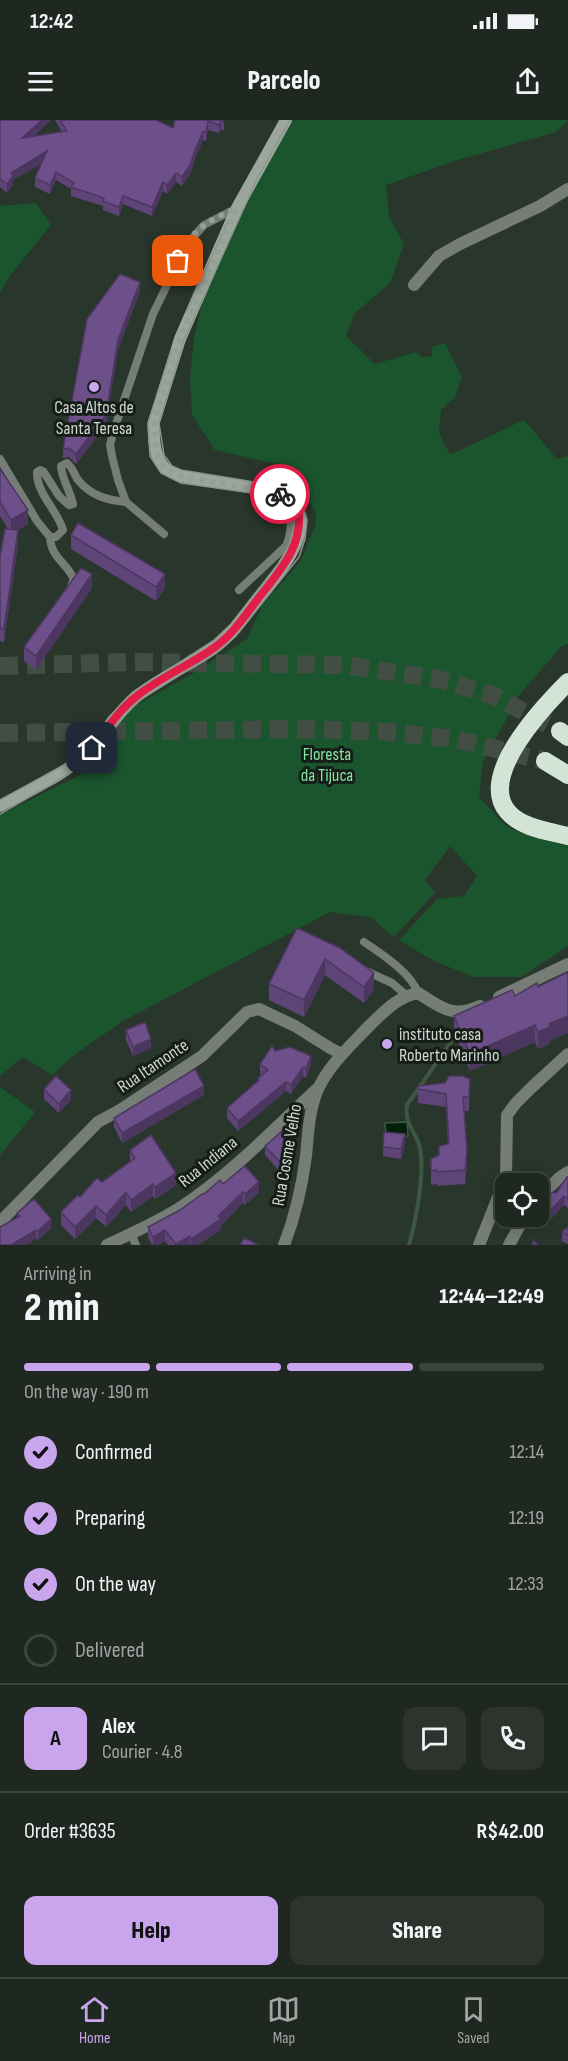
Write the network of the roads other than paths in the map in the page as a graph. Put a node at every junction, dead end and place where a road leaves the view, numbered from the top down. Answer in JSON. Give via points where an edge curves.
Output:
{"nodes":[{"id":1,"x":286,"y":120,"type":"edge"},
{"id":2,"x":568,"y":189,"type":"edge"},
{"id":3,"x":237,"y":208,"type":"junction"},
{"id":4,"x":414,"y":285,"type":"dead end"},
{"id":5,"x":0,"y":459,"type":"edge"},
{"id":6,"x":288,"y":499,"type":"junction"},
{"id":7,"x":126,"y":502,"type":"junction"},
{"id":8,"x":164,"y":534,"type":"dead end"},
{"id":9,"x":50,"y":537,"type":"junction"},
{"id":10,"x":239,"y":590,"type":"dead end"},
{"id":11,"x":66,"y":594,"type":"edge"},
{"id":12,"x":568,"y":682,"type":"edge"},
{"id":13,"x":545,"y":761,"type":"tunnel mouth"},
{"id":14,"x":568,"y":775,"type":"edge"},
{"id":15,"x":0,"y":806,"type":"edge"},
{"id":16,"x":568,"y":836,"type":"edge"},
{"id":17,"x":364,"y":942,"type":"dead end"},
{"id":18,"x":568,"y":964,"type":"edge"},
{"id":19,"x":362,"y":969,"type":"edge"},
{"id":20,"x":412,"y":994,"type":"junction"},
{"id":21,"x":342,"y":1054,"type":"junction"},
{"id":22,"x":568,"y":1054,"type":"edge"},
{"id":23,"x":318,"y":1089,"type":"junction"},
{"id":24,"x":568,"y":1172,"type":"edge"},
{"id":25,"x":549,"y":1188,"type":"edge"},
{"id":26,"x":0,"y":1222,"type":"edge"},
{"id":27,"x":519,"y":1227,"type":"edge"},
{"id":28,"x":134,"y":1239,"type":"edge"},
{"id":29,"x":107,"y":1245,"type":"edge"},
{"id":30,"x":284,"y":1245,"type":"edge"},
{"id":31,"x":479,"y":1245,"type":"edge"},
{"id":32,"x":509,"y":1245,"type":"edge"}],
"edges":[{"from":1,"to":3,"type":"street"},
{"from":2,"to":4,"type":"street","via":[[440,256]]},
{"from":3,"to":6,"type":"street","via":[[180,339],[154,422],[156,452],[166,469],[180,476],[273,491]]},
{"from":3,"to":7,"type":"lane","via":[[196,231],[153,314],[110,445]]},
{"from":5,"to":9,"type":"lane"},
{"from":6,"to":10,"type":"lane","via":[[292,518],[286,546]]},
{"from":6,"to":15,"type":"street","via":[[298,507],[301,520],[293,551],[238,625],[215,647],[136,696],[92,748],[66,769]]},
{"from":7,"to":8,"type":"lane"},
{"from":7,"to":9,"type":"lane","via":[[102,499],[79,481],[67,463],[61,466],[61,473],[73,504],[69,505],[40,470],[37,476],[41,489],[63,530]]},
{"from":9,"to":11,"type":"lane","via":[[53,553],[74,579]]},
{"from":12,"to":16,"type":"highway","via":[[524,732],[505,764],[500,795],[507,811],[522,822]]},
{"from":13,"to":14,"type":"highway"},
{"from":17,"to":20,"type":"lane","via":[[414,983]]},
{"from":18,"to":20,"type":"street","via":[[470,1010],[449,1011]]},
{"from":19,"to":20,"type":"lane"},
{"from":20,"to":21,"type":"street","name":"Rua Cosme Velho","via":[[394,1002]]},
{"from":21,"to":23,"type":"street","name":"Rua Cosme Velho"},
{"from":21,"to":26,"type":"street","name":"Rua Itamonte","via":[[259,1009],[247,1012],[202,1056],[98,1122]]},
{"from":22,"to":31,"type":"street","via":[[507,1115],[506,1178]]},
{"from":23,"to":28,"type":"street","name":"Rua Indiana","via":[[224,1173]]},
{"from":23,"to":30,"type":"street","name":"Rua Cosme Velho","via":[[294,1215]]},
{"from":24,"to":25,"type":"street"},
{"from":27,"to":32,"type":"street"},
{"from":28,"to":29,"type":"street","name":"Rua Indiana"}]}
